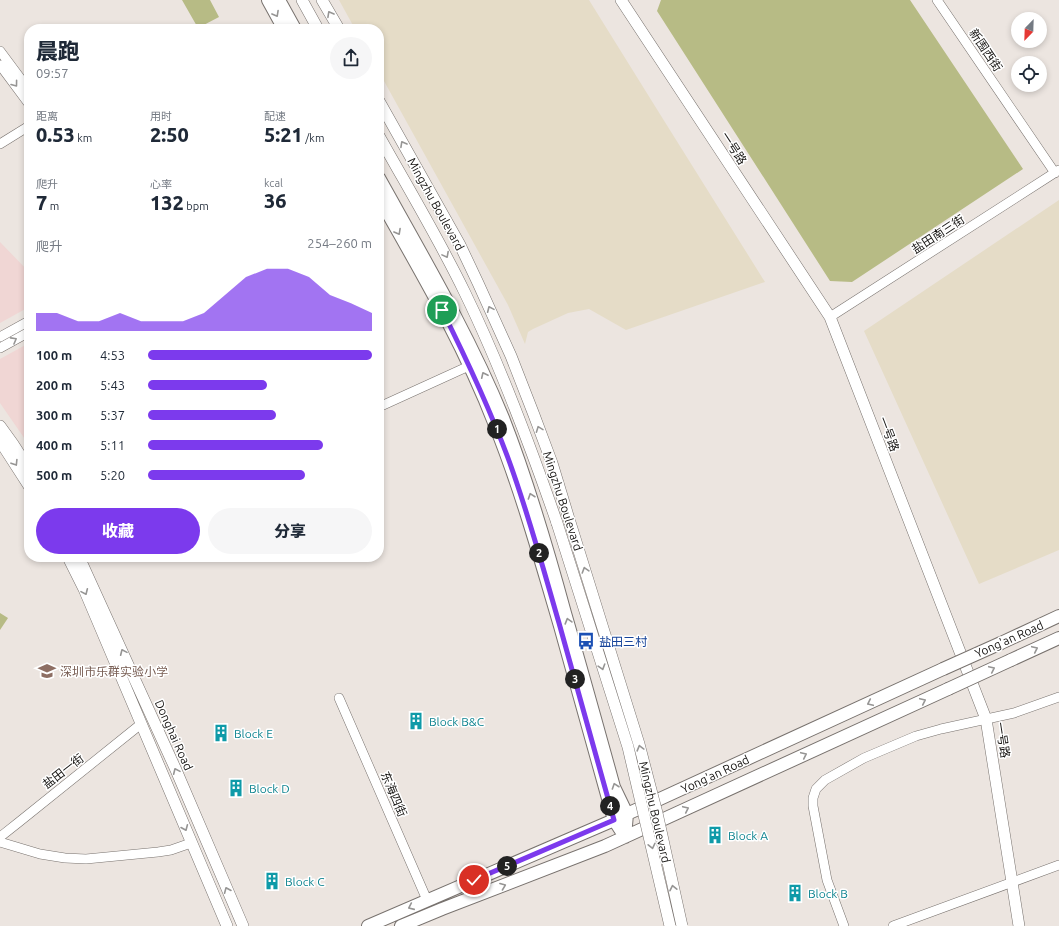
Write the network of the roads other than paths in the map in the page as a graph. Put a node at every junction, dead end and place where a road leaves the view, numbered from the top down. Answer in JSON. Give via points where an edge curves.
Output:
{"nodes":[{"id":1,"x":268,"y":0,"type":"edge"},
{"id":2,"x":279,"y":0,"type":"edge"},
{"id":3,"x":322,"y":0,"type":"edge"},
{"id":4,"x":621,"y":0,"type":"edge"},
{"id":5,"x":937,"y":0,"type":"edge"},
{"id":6,"x":302,"y":1,"type":"edge"},
{"id":7,"x":281,"y":24,"type":"edge"},
{"id":8,"x":293,"y":24,"type":"edge"},
{"id":9,"x":315,"y":24,"type":"edge"},
{"id":10,"x":336,"y":24,"type":"edge"},
{"id":11,"x":0,"y":51,"type":"edge"},
{"id":12,"x":0,"y":65,"type":"edge"},
{"id":13,"x":24,"y":83,"type":"edge"},
{"id":14,"x":24,"y":97,"type":"edge"},
{"id":15,"x":384,"y":110,"type":"edge"},
{"id":16,"x":24,"y":129,"type":"edge"},
{"id":17,"x":0,"y":144,"type":"edge"},
{"id":18,"x":384,"y":145,"type":"edge"},
{"id":19,"x":1057,"y":172,"type":"edge"},
{"id":20,"x":384,"y":187,"type":"edge"},
{"id":21,"x":384,"y":207,"type":"edge"},
{"id":22,"x":830,"y":318,"type":"junction"},
{"id":23,"x":24,"y":324,"type":"edge"},
{"id":24,"x":24,"y":335,"type":"edge"},
{"id":25,"x":0,"y":337,"type":"edge"},
{"id":26,"x":0,"y":348,"type":"edge"},
{"id":27,"x":469,"y":366,"type":"junction"},
{"id":28,"x":384,"y":404,"type":"edge"},
{"id":29,"x":0,"y":426,"type":"edge"},
{"id":30,"x":0,"y":441,"type":"edge"},
{"id":31,"x":24,"y":461,"type":"edge"},
{"id":32,"x":24,"y":478,"type":"edge"},
{"id":33,"x":70,"y":562,"type":"edge"},
{"id":34,"x":81,"y":562,"type":"edge"},
{"id":35,"x":1059,"y":616,"type":"edge"},
{"id":36,"x":1059,"y":638,"type":"edge"},
{"id":37,"x":1059,"y":697,"type":"edge"},
{"id":38,"x":339,"y":698,"type":"dead end"},
{"id":39,"x":986,"y":719,"type":"junction"},
{"id":40,"x":141,"y":724,"type":"junction"},
{"id":41,"x":627,"y":814,"type":"junction"},
{"id":42,"x":614,"y":820,"type":"junction"},
{"id":43,"x":0,"y":837,"type":"edge"},
{"id":44,"x":625,"y":837,"type":"junction"},
{"id":45,"x":0,"y":842,"type":"edge"},
{"id":46,"x":191,"y":843,"type":"junction"},
{"id":47,"x":1059,"y":865,"type":"edge"},
{"id":48,"x":1012,"y":882,"type":"junction"},
{"id":49,"x":427,"y":900,"type":"junction"},
{"id":50,"x":227,"y":926,"type":"edge"},
{"id":51,"x":243,"y":926,"type":"edge"},
{"id":52,"x":368,"y":926,"type":"edge"},
{"id":53,"x":402,"y":926,"type":"edge"},
{"id":54,"x":670,"y":926,"type":"edge"},
{"id":55,"x":682,"y":926,"type":"edge"},
{"id":56,"x":844,"y":926,"type":"edge"},
{"id":57,"x":893,"y":926,"type":"edge"},
{"id":58,"x":1019,"y":926,"type":"edge"}],
"edges":[{"from":1,"to":7,"type":"main road","one_way":true},
{"from":2,"to":8,"type":"main road"},
{"from":10,"to":3,"type":"street","one_way":true},
{"from":4,"to":22,"type":"street","name":"一号路"},
{"from":5,"to":19,"type":"street","name":"新围西街"},
{"from":6,"to":9,"type":"street"},
{"from":11,"to":13,"type":"street"},
{"from":12,"to":14,"type":"street","one_way":true},
{"from":55,"to":15,"type":"street","name":"Mingzhu Boulevard","one_way":true,"bridge":true,"via":[[639,744],[552,463],[511,356],[460,245]]},
{"from":16,"to":17,"type":"street"},
{"from":18,"to":54,"type":"street","name":"Mingzhu Boulevard","one_way":true,"bridge":true,"via":[[445,253],[480,325],[537,465],[628,747]]},
{"from":19,"to":22,"type":"street","name":"盐田南三街"},
{"from":41,"to":20,"type":"main road","one_way":true,"via":[[614,787],[546,544],[503,419],[474,352]]},
{"from":21,"to":27,"type":"main road","one_way":true,"via":[[442,310]]},
{"from":22,"to":39,"type":"street","name":"一号路"},
{"from":23,"to":25,"type":"street"},
{"from":26,"to":24,"type":"street","one_way":true},
{"from":27,"to":28,"type":"street"},
{"from":27,"to":42,"type":"main road","via":[[495,423],[524,504]]},
{"from":29,"to":31,"type":"street"},
{"from":30,"to":32,"type":"street","one_way":true},
{"from":33,"to":40,"type":"street","one_way":true},
{"from":51,"to":34,"type":"street","name":"Donghai Road","one_way":true,"via":[[176,770]]},
{"from":35,"to":41,"type":"main road","name":"Yong'an Road","one_way":true,"bridge":true},
{"from":44,"to":36,"type":"main road","name":"Yong'an Road","one_way":true,"bridge":true},
{"from":37,"to":39,"type":"street","via":[[1014,713]]},
{"from":38,"to":49,"type":"street","name":"东海四街"},
{"from":39,"to":48,"type":"street","name":"一号路"},
{"from":39,"to":56,"type":"street","via":[[916,736],[864,758],[825,780],[816,789],[813,806],[827,880]]},
{"from":40,"to":43,"type":"street","name":"盐田一街"},
{"from":40,"to":46,"type":"street","one_way":true},
{"from":41,"to":42,"type":"main road","name":"Yong'an Road"},
{"from":41,"to":44,"type":"main road"},
{"from":42,"to":44,"type":"main road"},
{"from":42,"to":49,"type":"main road","name":"Yong'an Road"},
{"from":53,"to":44,"type":"main road","name":"Yong'an Road","one_way":true},
{"from":45,"to":46,"type":"street","via":[[40,854],[86,859],[158,852]]},
{"from":46,"to":50,"type":"street"},
{"from":47,"to":48,"type":"street"},
{"from":48,"to":57,"type":"street"},
{"from":48,"to":58,"type":"street","name":"一号路"},
{"from":49,"to":52,"type":"main road","name":"Yong'an Road","one_way":true}]}
